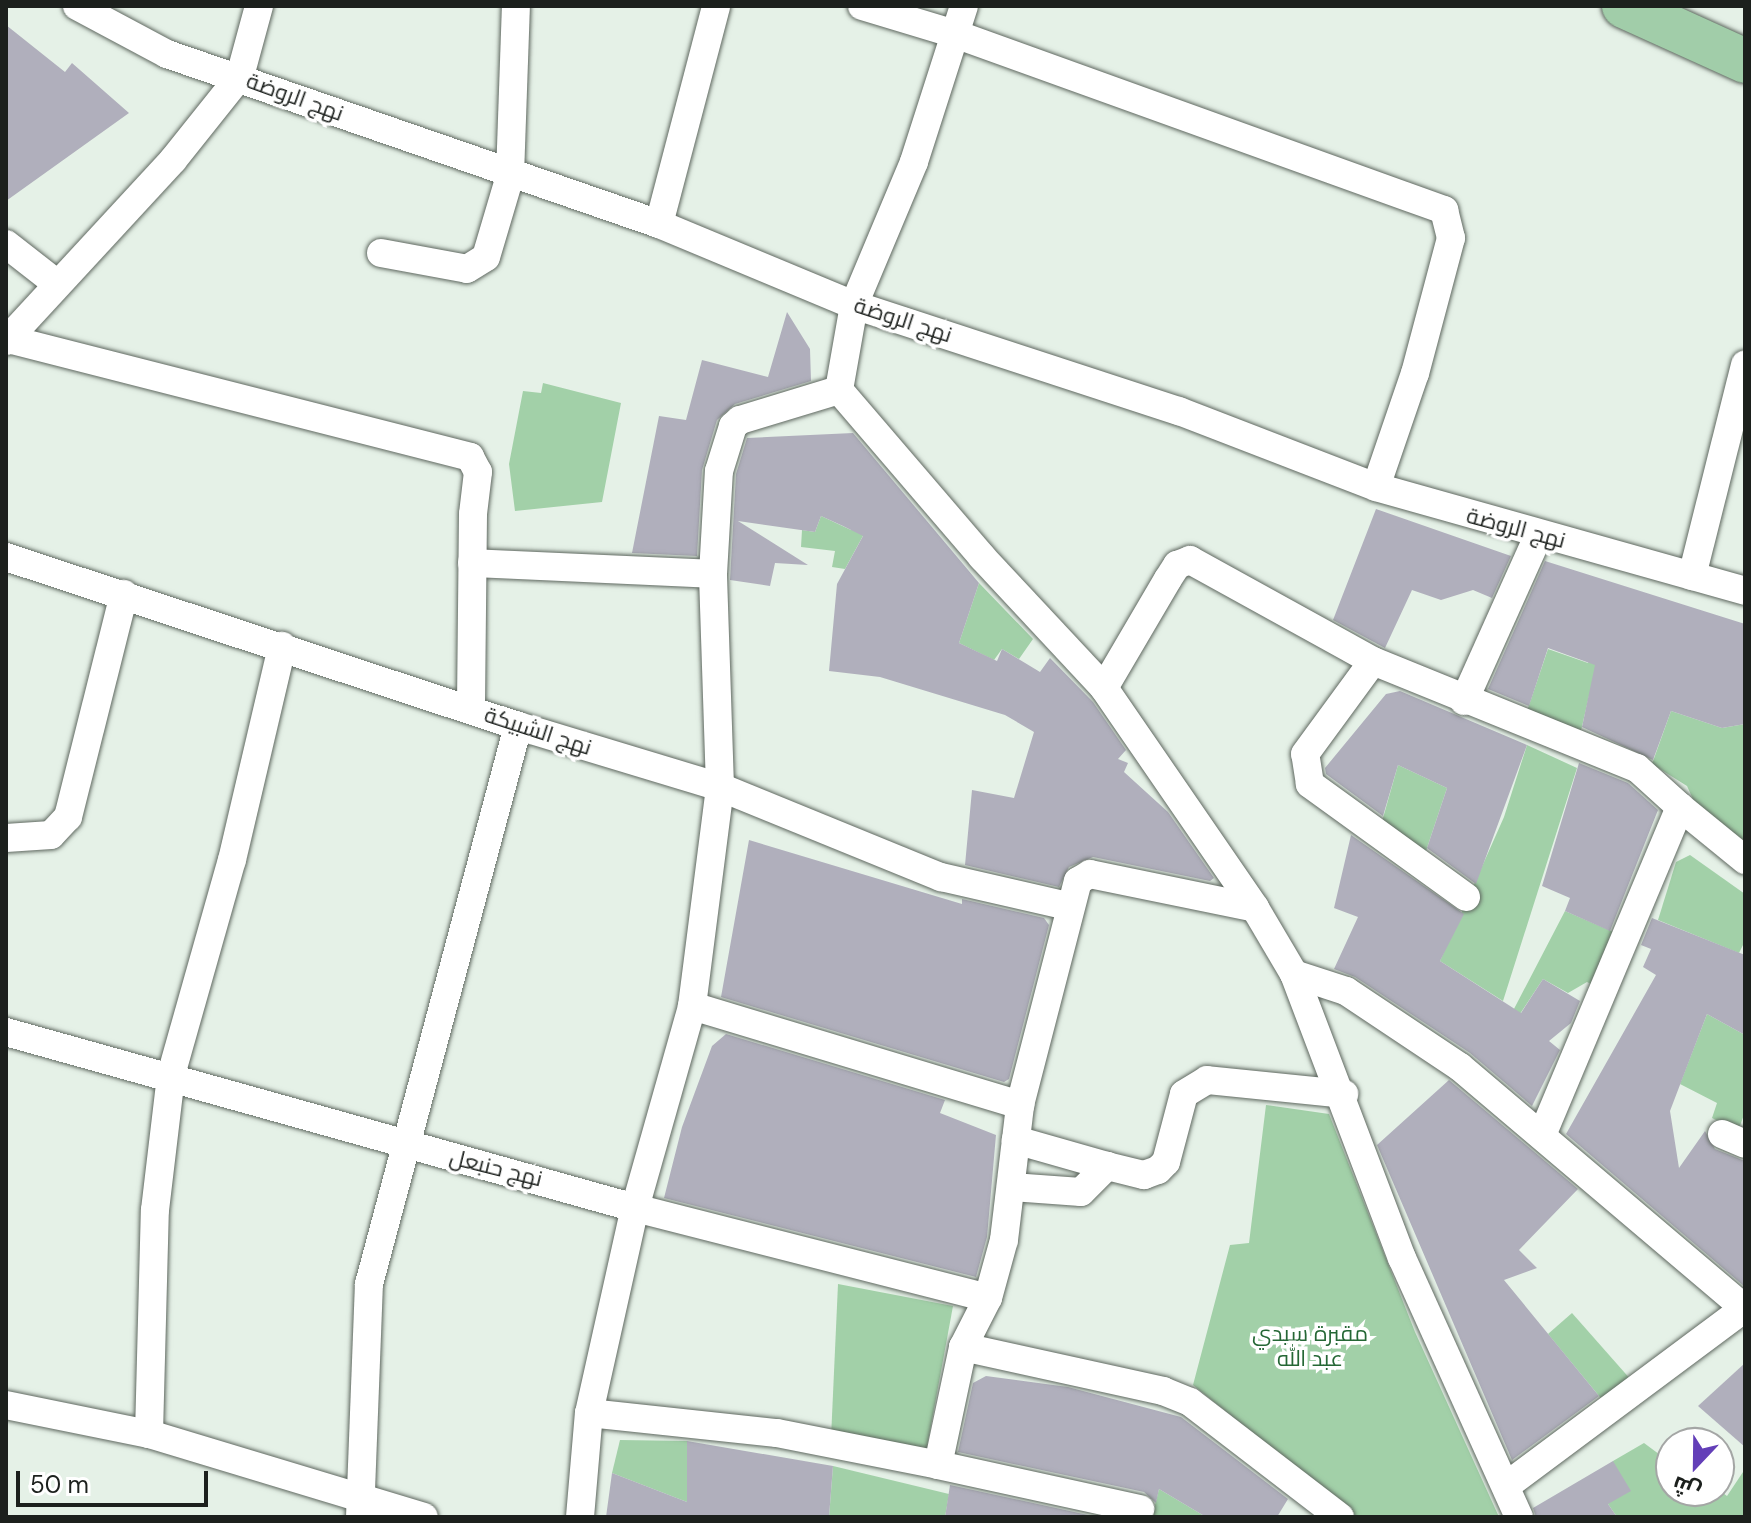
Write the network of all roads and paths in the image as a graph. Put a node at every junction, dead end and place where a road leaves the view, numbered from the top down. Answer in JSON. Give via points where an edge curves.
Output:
{"nodes":[{"id":1,"x":259,"y":6,"type":"edge"},
{"id":2,"x":516,"y":6,"type":"edge"},
{"id":3,"x":716,"y":6,"type":"edge"},
{"id":4,"x":862,"y":6,"type":"edge"},
{"id":5,"x":964,"y":6,"type":"edge"},
{"id":6,"x":1624,"y":6,"type":"edge"},
{"id":7,"x":83,"y":7,"type":"edge"},
{"id":8,"x":958,"y":35,"type":"junction"},
{"id":9,"x":1745,"y":61,"type":"edge"},
{"id":10,"x":240,"y":76,"type":"junction"},
{"id":11,"x":510,"y":176,"type":"junction"},
{"id":12,"x":659,"y":224,"type":"junction"},
{"id":13,"x":6,"y":244,"type":"edge"},
{"id":14,"x":381,"y":253,"type":"dead end"},
{"id":15,"x":56,"y":283,"type":"junction"},
{"id":16,"x":854,"y":305,"type":"junction"},
{"id":17,"x":7,"y":340,"type":"edge"},
{"id":18,"x":1745,"y":365,"type":"edge"},
{"id":19,"x":839,"y":390,"type":"junction"},
{"id":20,"x":1376,"y":487,"type":"junction"},
{"id":21,"x":1539,"y":534,"type":"junction"},
{"id":22,"x":6,"y":557,"type":"edge"},
{"id":23,"x":472,"y":563,"type":"junction"},
{"id":24,"x":713,"y":574,"type":"junction"},
{"id":25,"x":1692,"y":576,"type":"junction"},
{"id":26,"x":1745,"y":591,"type":"edge"},
{"id":27,"x":124,"y":594,"type":"junction"},
{"id":28,"x":282,"y":646,"type":"junction"},
{"id":29,"x":1373,"y":661,"type":"junction"},
{"id":30,"x":1104,"y":688,"type":"junction"},
{"id":31,"x":1464,"y":701,"type":"junction"},
{"id":32,"x":471,"y":710,"type":"junction"},
{"id":33,"x":518,"y":726,"type":"junction"},
{"id":34,"x":720,"y":787,"type":"junction"},
{"id":35,"x":1680,"y":807,"type":"junction"},
{"id":36,"x":6,"y":838,"type":"edge"},
{"id":37,"x":1745,"y":860,"type":"edge"},
{"id":38,"x":1466,"y":897,"type":"dead end"},
{"id":39,"x":1068,"y":906,"type":"junction"},
{"id":40,"x":1255,"y":908,"type":"junction"},
{"id":41,"x":1294,"y":974,"type":"junction"},
{"id":42,"x":692,"y":1006,"type":"junction"},
{"id":43,"x":6,"y":1032,"type":"edge"},
{"id":44,"x":171,"y":1075,"type":"junction"},
{"id":45,"x":1344,"y":1094,"type":"junction"},
{"id":46,"x":1020,"y":1105,"type":"junction"},
{"id":47,"x":1542,"y":1135,"type":"junction"},
{"id":48,"x":1016,"y":1140,"type":"junction"},
{"id":49,"x":403,"y":1145,"type":"junction"},
{"id":50,"x":1107,"y":1166,"type":"junction"},
{"id":51,"x":1012,"y":1187,"type":"junction"},
{"id":52,"x":635,"y":1208,"type":"junction"},
{"id":53,"x":988,"y":1298,"type":"junction"},
{"id":54,"x":1745,"y":1308,"type":"edge"},
{"id":55,"x":963,"y":1347,"type":"junction"},
{"id":56,"x":6,"y":1405,"type":"edge"},
{"id":57,"x":589,"y":1413,"type":"junction"},
{"id":58,"x":149,"y":1434,"type":"junction"},
{"id":59,"x":938,"y":1465,"type":"junction"},
{"id":60,"x":1506,"y":1486,"type":"junction"},
{"id":61,"x":361,"y":1508,"type":"edge"},
{"id":62,"x":1140,"y":1509,"type":"dead end"},
{"id":63,"x":424,"y":1517,"type":"edge"},
{"id":64,"x":580,"y":1517,"type":"edge"},
{"id":65,"x":1340,"y":1517,"type":"edge"},
{"id":66,"x":1519,"y":1517,"type":"edge"}],
"edges":[{"from":1,"to":10,"type":"street"},
{"from":2,"to":11,"type":"street"},
{"from":3,"to":12,"type":"street"},
{"from":4,"to":8,"type":"street"},
{"from":5,"to":8,"type":"street"},
{"from":6,"to":9,"type":"main road"},
{"from":7,"to":10,"type":"street","name":"نهج الروضة","via":[[167,54]]},
{"from":8,"to":16,"type":"street","via":[[914,162]]},
{"from":8,"to":20,"type":"street","via":[[1444,210],[1451,238]]},
{"from":10,"to":11,"type":"street","name":"نهج الروضة"},
{"from":10,"to":15,"type":"street","via":[[173,160]]},
{"from":11,"to":12,"type":"street","name":"نهج الروضة"},
{"from":11,"to":14,"type":"street","via":[[490,249],[478,265],[467,269]]},
{"from":12,"to":16,"type":"street","name":"نهج الروضة"},
{"from":13,"to":15,"type":"street"},
{"from":15,"to":17,"type":"street"},
{"from":16,"to":19,"type":"street"},
{"from":16,"to":20,"type":"street","name":"نهج الروضة","via":[[1179,411]]},
{"from":17,"to":23,"type":"street","via":[[470,457],[478,472]]},
{"from":18,"to":25,"type":"street"},
{"from":19,"to":24,"type":"street","via":[[733,426],[719,471]]},
{"from":19,"to":30,"type":"street","via":[[982,557]]},
{"from":20,"to":21,"type":"street","name":"نهج الروضة"},
{"from":21,"to":25,"type":"street","name":"نهج الروضة"},
{"from":21,"to":31,"type":"street"},
{"from":22,"to":27,"type":"street","name":"نهج الشبيكة"},
{"from":23,"to":24,"type":"street"},
{"from":23,"to":32,"type":"street"},
{"from":24,"to":34,"type":"street"},
{"from":25,"to":26,"type":"street","name":"نهج الروضة"},
{"from":27,"to":28,"type":"street","name":"نهج الشبيكة"},
{"from":27,"to":36,"type":"street","via":[[68,817],[51,835]]},
{"from":28,"to":32,"type":"street","name":"نهج الشبيكة"},
{"from":28,"to":44,"type":"street","via":[[232,860]]},
{"from":29,"to":30,"type":"street","via":[[1190,560],[1173,572]]},
{"from":29,"to":31,"type":"street"},
{"from":29,"to":38,"type":"street","via":[[1305,754],[1310,784]]},
{"from":30,"to":40,"type":"street"},
{"from":31,"to":35,"type":"street","via":[[1637,768]]},
{"from":32,"to":33,"type":"street","name":"نهج الشبيكة"},
{"from":33,"to":34,"type":"street","name":"نهج الشبيكة"},
{"from":33,"to":49,"type":"street"},
{"from":34,"to":39,"type":"street","name":"نهج الشبيكة","via":[[941,877]]},
{"from":34,"to":42,"type":"street"},
{"from":35,"to":37,"type":"street"},
{"from":35,"to":47,"type":"street"},
{"from":39,"to":40,"type":"street","via":[[1078,881],[1090,874]]},
{"from":39,"to":46,"type":"street"},
{"from":40,"to":41,"type":"street"},
{"from":41,"to":45,"type":"street"},
{"from":41,"to":47,"type":"street","via":[[1346,991],[1460,1067]]},
{"from":42,"to":46,"type":"street"},
{"from":42,"to":52,"type":"street"},
{"from":43,"to":44,"type":"street","name":"نهج حنبعل"},
{"from":44,"to":49,"type":"street","name":"نهج حنبعل"},
{"from":44,"to":58,"type":"street","via":[[155,1210]]},
{"from":45,"to":50,"type":"street","via":[[1207,1080],[1184,1094],[1166,1162],[1158,1170],[1144,1175]]},
{"from":45,"to":60,"type":"street","via":[[1402,1258]]},
{"from":46,"to":48,"type":"street"},
{"from":47,"to":54,"type":"street"},
{"from":48,"to":50,"type":"street"},
{"from":48,"to":51,"type":"street"},
{"from":49,"to":52,"type":"street","name":"نهج حنبعل"},
{"from":49,"to":61,"type":"street","via":[[369,1284]]},
{"from":50,"to":51,"type":"street","via":[[1081,1192]]},
{"from":51,"to":53,"type":"street"},
{"from":52,"to":53,"type":"street","name":"نهج حنبعل"},
{"from":52,"to":57,"type":"street"},
{"from":53,"to":55,"type":"street"},
{"from":54,"to":60,"type":"street","via":[[1598,1423]]},
{"from":55,"to":59,"type":"street"},
{"from":55,"to":65,"type":"street","via":[[1163,1391],[1190,1402]]},
{"from":56,"to":58,"type":"street"},
{"from":57,"to":59,"type":"street","via":[[777,1433]]},
{"from":57,"to":64,"type":"street"},
{"from":58,"to":61,"type":"street"},
{"from":59,"to":62,"type":"street"},
{"from":60,"to":66,"type":"street"},
{"from":61,"to":63,"type":"street"}]}
